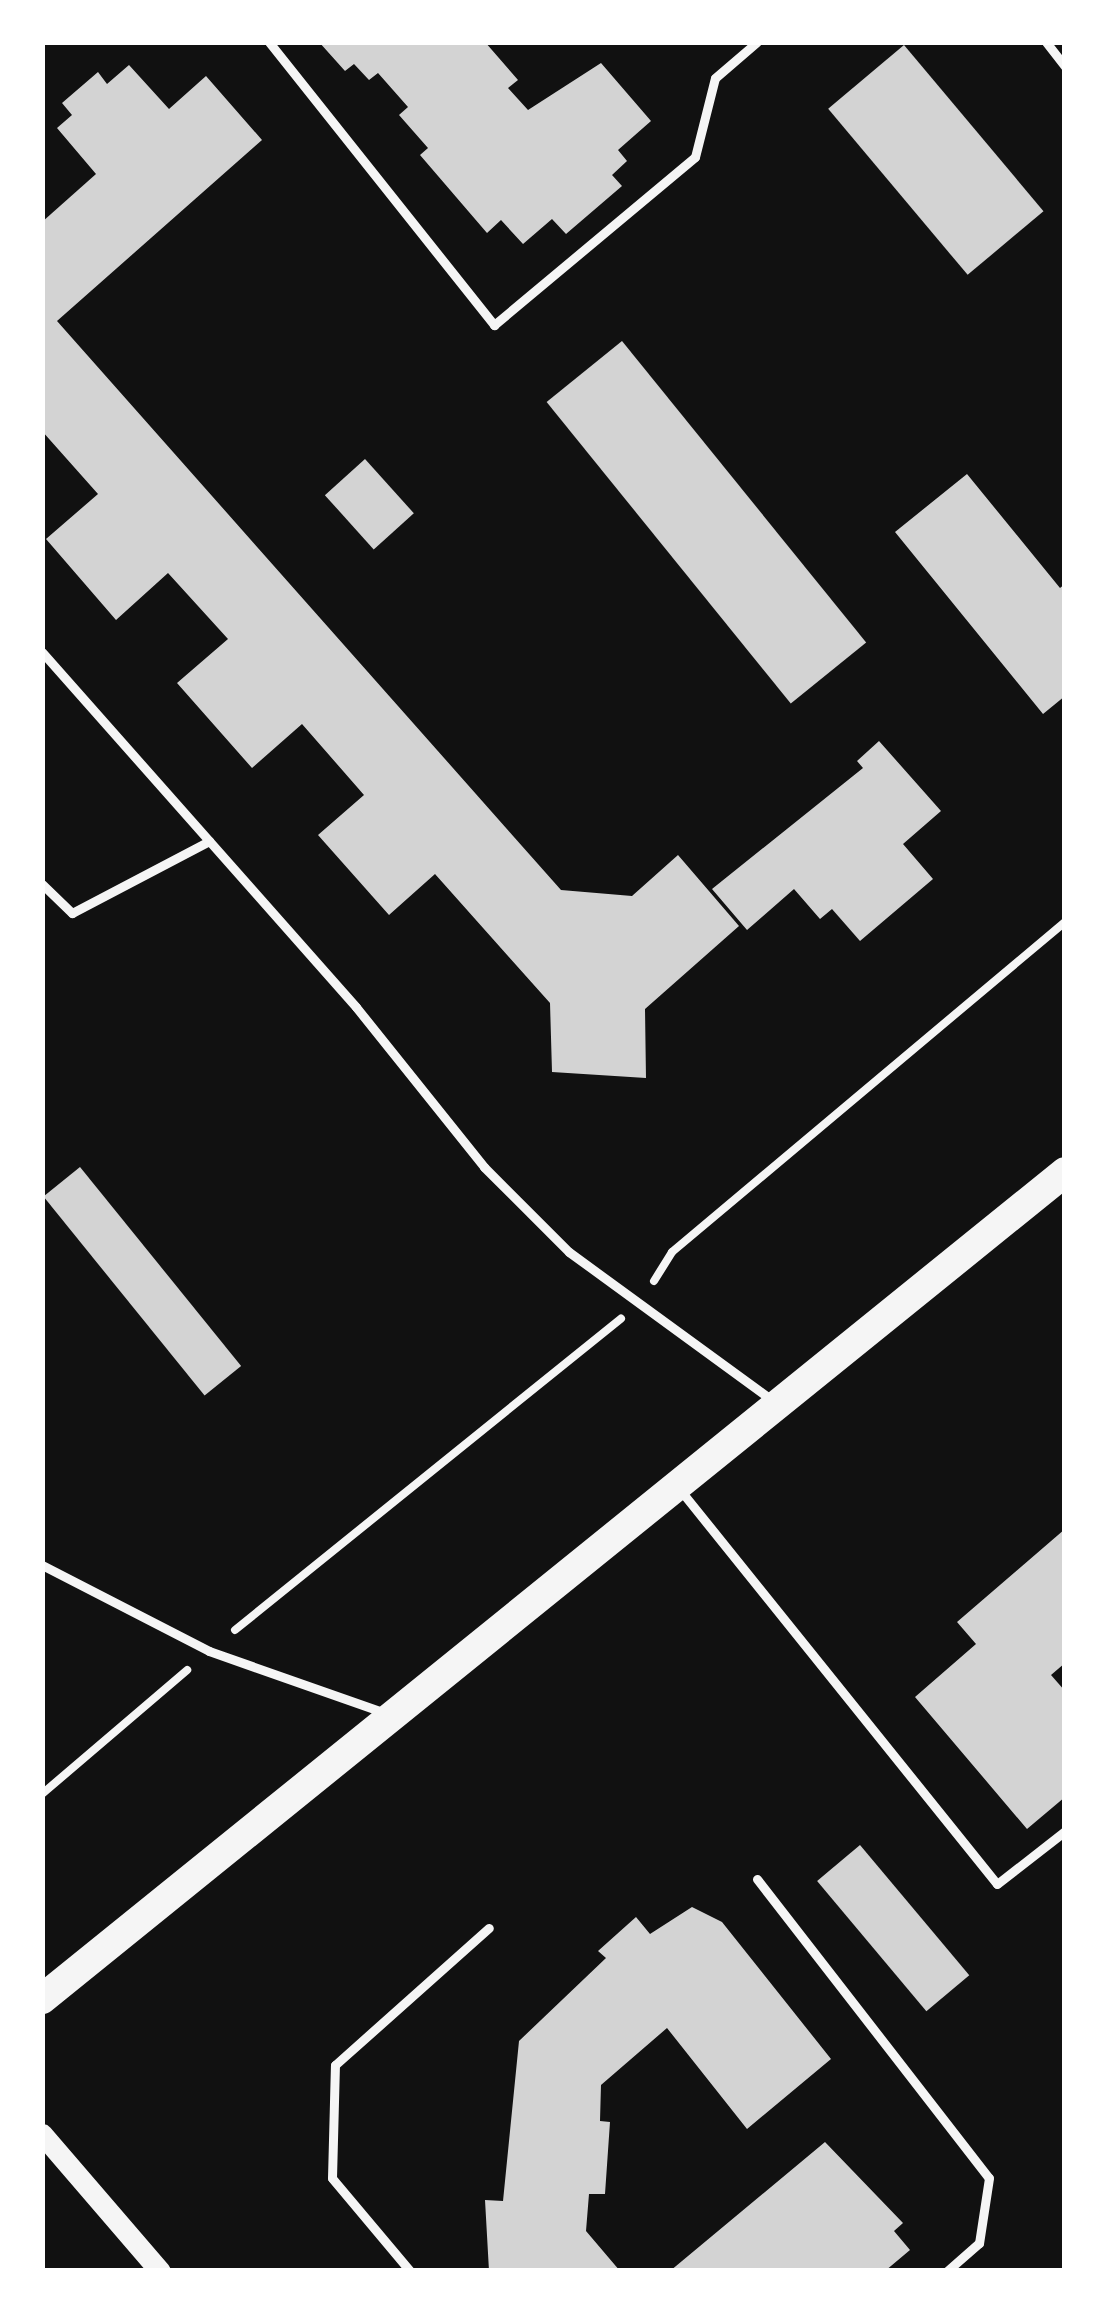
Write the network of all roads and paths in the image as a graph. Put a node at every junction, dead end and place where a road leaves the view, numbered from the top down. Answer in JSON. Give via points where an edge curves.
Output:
{"nodes":[{"id":1,"x":269,"y":42,"type":"edge"},
{"id":2,"x":757,"y":42,"type":"edge"},
{"id":3,"x":1046,"y":42,"type":"edge"},
{"id":4,"x":1065,"y":66,"type":"edge"},
{"id":5,"x":42,"y":652,"type":"edge"},
{"id":6,"x":209,"y":842,"type":"junction"},
{"id":7,"x":42,"y":884,"type":"edge"},
{"id":8,"x":1065,"y":922,"type":"edge"},
{"id":9,"x":1065,"y":1172,"type":"edge"},
{"id":10,"x":640,"y":1304,"type":"junction"},
{"id":11,"x":778,"y":1405,"type":"junction"},
{"id":12,"x":678,"y":1486,"type":"junction"},
{"id":13,"x":42,"y":1564,"type":"edge"},
{"id":14,"x":209,"y":1651,"type":"junction"},
{"id":15,"x":395,"y":1717,"type":"junction"},
{"id":16,"x":42,"y":1793,"type":"edge"},
{"id":17,"x":1065,"y":1831,"type":"edge"},
{"id":18,"x":757,"y":1879,"type":"dead end"},
{"id":19,"x":489,"y":1928,"type":"dead end"},
{"id":20,"x":42,"y":1999,"type":"edge"},
{"id":21,"x":42,"y":2134,"type":"edge"},
{"id":22,"x":160,"y":2271,"type":"edge"},
{"id":23,"x":410,"y":2271,"type":"edge"},
{"id":24,"x":947,"y":2271,"type":"edge"}],
"edges":[{"from":1,"to":2,"type":"lane","via":[[494,325],[695,157],[715,78]]},
{"from":3,"to":4,"type":"lane"},
{"from":5,"to":6,"type":"lane"},
{"from":6,"to":7,"type":"lane","via":[[72,913]]},
{"from":6,"to":10,"type":"lane","via":[[484,1167],[569,1252]]},
{"from":8,"to":10,"type":"path","via":[[672,1252]]},
{"from":9,"to":11,"type":"main road"},
{"from":10,"to":11,"type":"lane"},
{"from":10,"to":14,"type":"path"},
{"from":11,"to":12,"type":"main road"},
{"from":12,"to":15,"type":"main road"},
{"from":12,"to":17,"type":"lane","via":[[997,1884]]},
{"from":13,"to":14,"type":"lane"},
{"from":14,"to":15,"type":"lane"},
{"from":14,"to":16,"type":"path"},
{"from":15,"to":20,"type":"main road"},
{"from":18,"to":24,"type":"lane","via":[[989,2178],[979,2243]]},
{"from":19,"to":23,"type":"lane","via":[[335,2065],[332,2178]]},
{"from":21,"to":22,"type":"street"}]}
